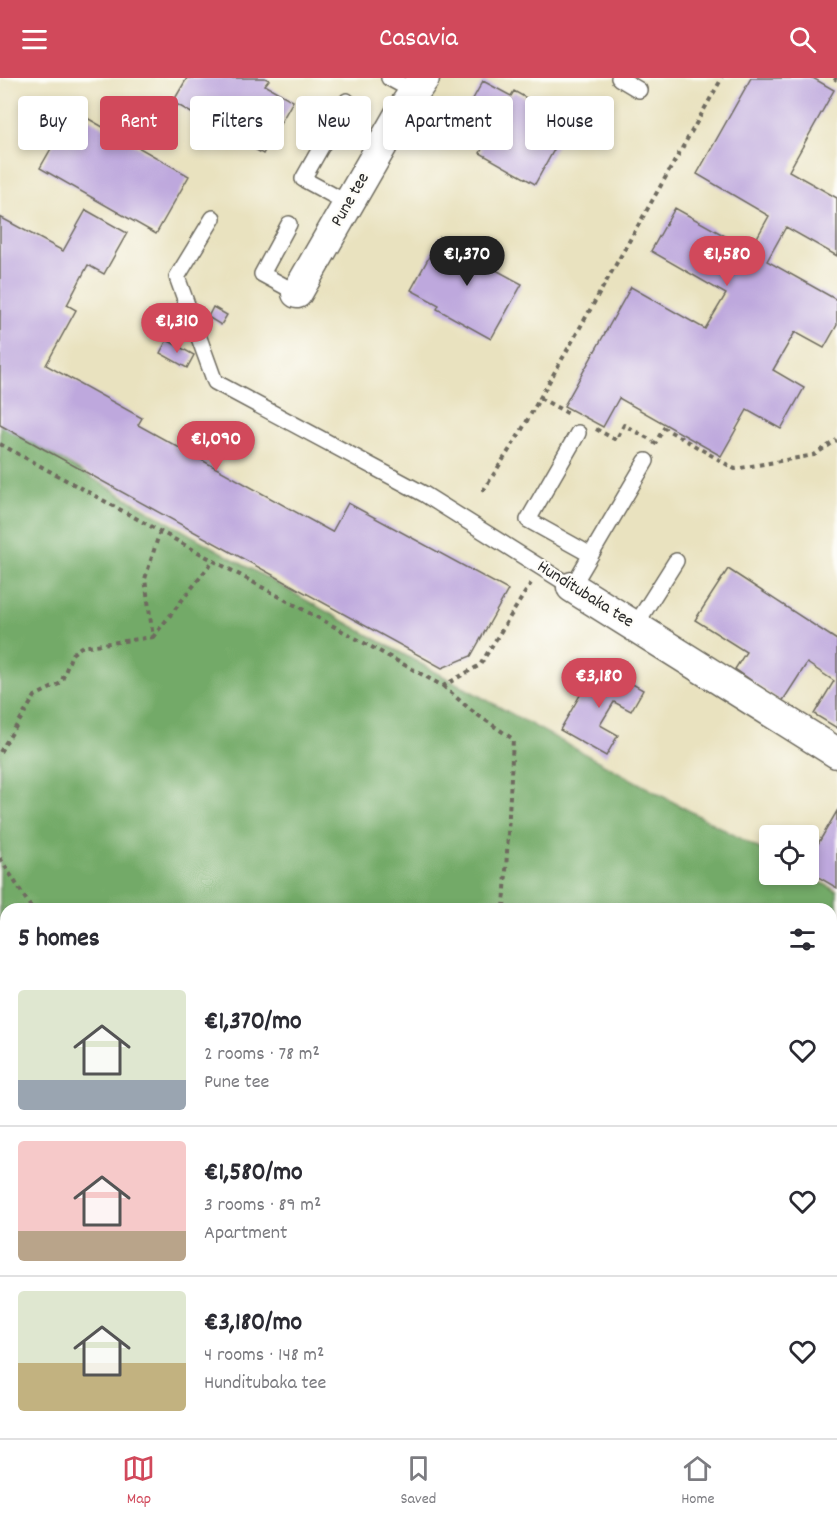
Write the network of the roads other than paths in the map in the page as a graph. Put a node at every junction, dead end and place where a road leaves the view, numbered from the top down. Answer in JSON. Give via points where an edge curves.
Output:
{"nodes":[{"id":1,"x":389,"y":78,"type":"edge"},
{"id":2,"x":619,"y":78,"type":"edge"},
{"id":3,"x":419,"y":85,"type":"edge"},
{"id":4,"x":639,"y":90,"type":"dead end"},
{"id":5,"x":320,"y":150,"type":"edge"},
{"id":6,"x":349,"y":204,"type":"junction"},
{"id":7,"x":213,"y":218,"type":"dead end"},
{"id":8,"x":289,"y":224,"type":"dead end"},
{"id":9,"x":297,"y":293,"type":"joint"},
{"id":10,"x":578,"y":433,"type":"dead end"},
{"id":11,"x":645,"y":460,"type":"road end"},
{"id":12,"x":591,"y":555,"type":"junction"},
{"id":13,"x":676,"y":561,"type":"dead end"},
{"id":14,"x":572,"y":587,"type":"junction"},
{"id":15,"x":635,"y":626,"type":"junction"},
{"id":16,"x":837,"y":753,"type":"edge"}],
"edges":[{"from":1,"to":3,"type":"lane"},
{"from":2,"to":4,"type":"lane"},
{"from":3,"to":6,"type":"street","name":"Pune tee"},
{"from":5,"to":6,"type":"lane","via":[[303,179]]},
{"from":6,"to":9,"type":"street","name":"Pune tee"},
{"from":7,"to":14,"type":"lane","name":"Hunditubaka tee","via":[[177,277],[215,382],[424,494]]},
{"from":8,"to":9,"type":"lane","via":[[262,274]]},
{"from":10,"to":12,"type":"lane","via":[[528,520]]},
{"from":11,"to":12,"type":"lane"},
{"from":12,"to":14,"type":"lane"},
{"from":13,"to":15,"type":"lane"},
{"from":14,"to":15,"type":"street","name":"Hunditubaka tee"},
{"from":15,"to":16,"type":"street","name":"Hunditubaka tee"}]}
